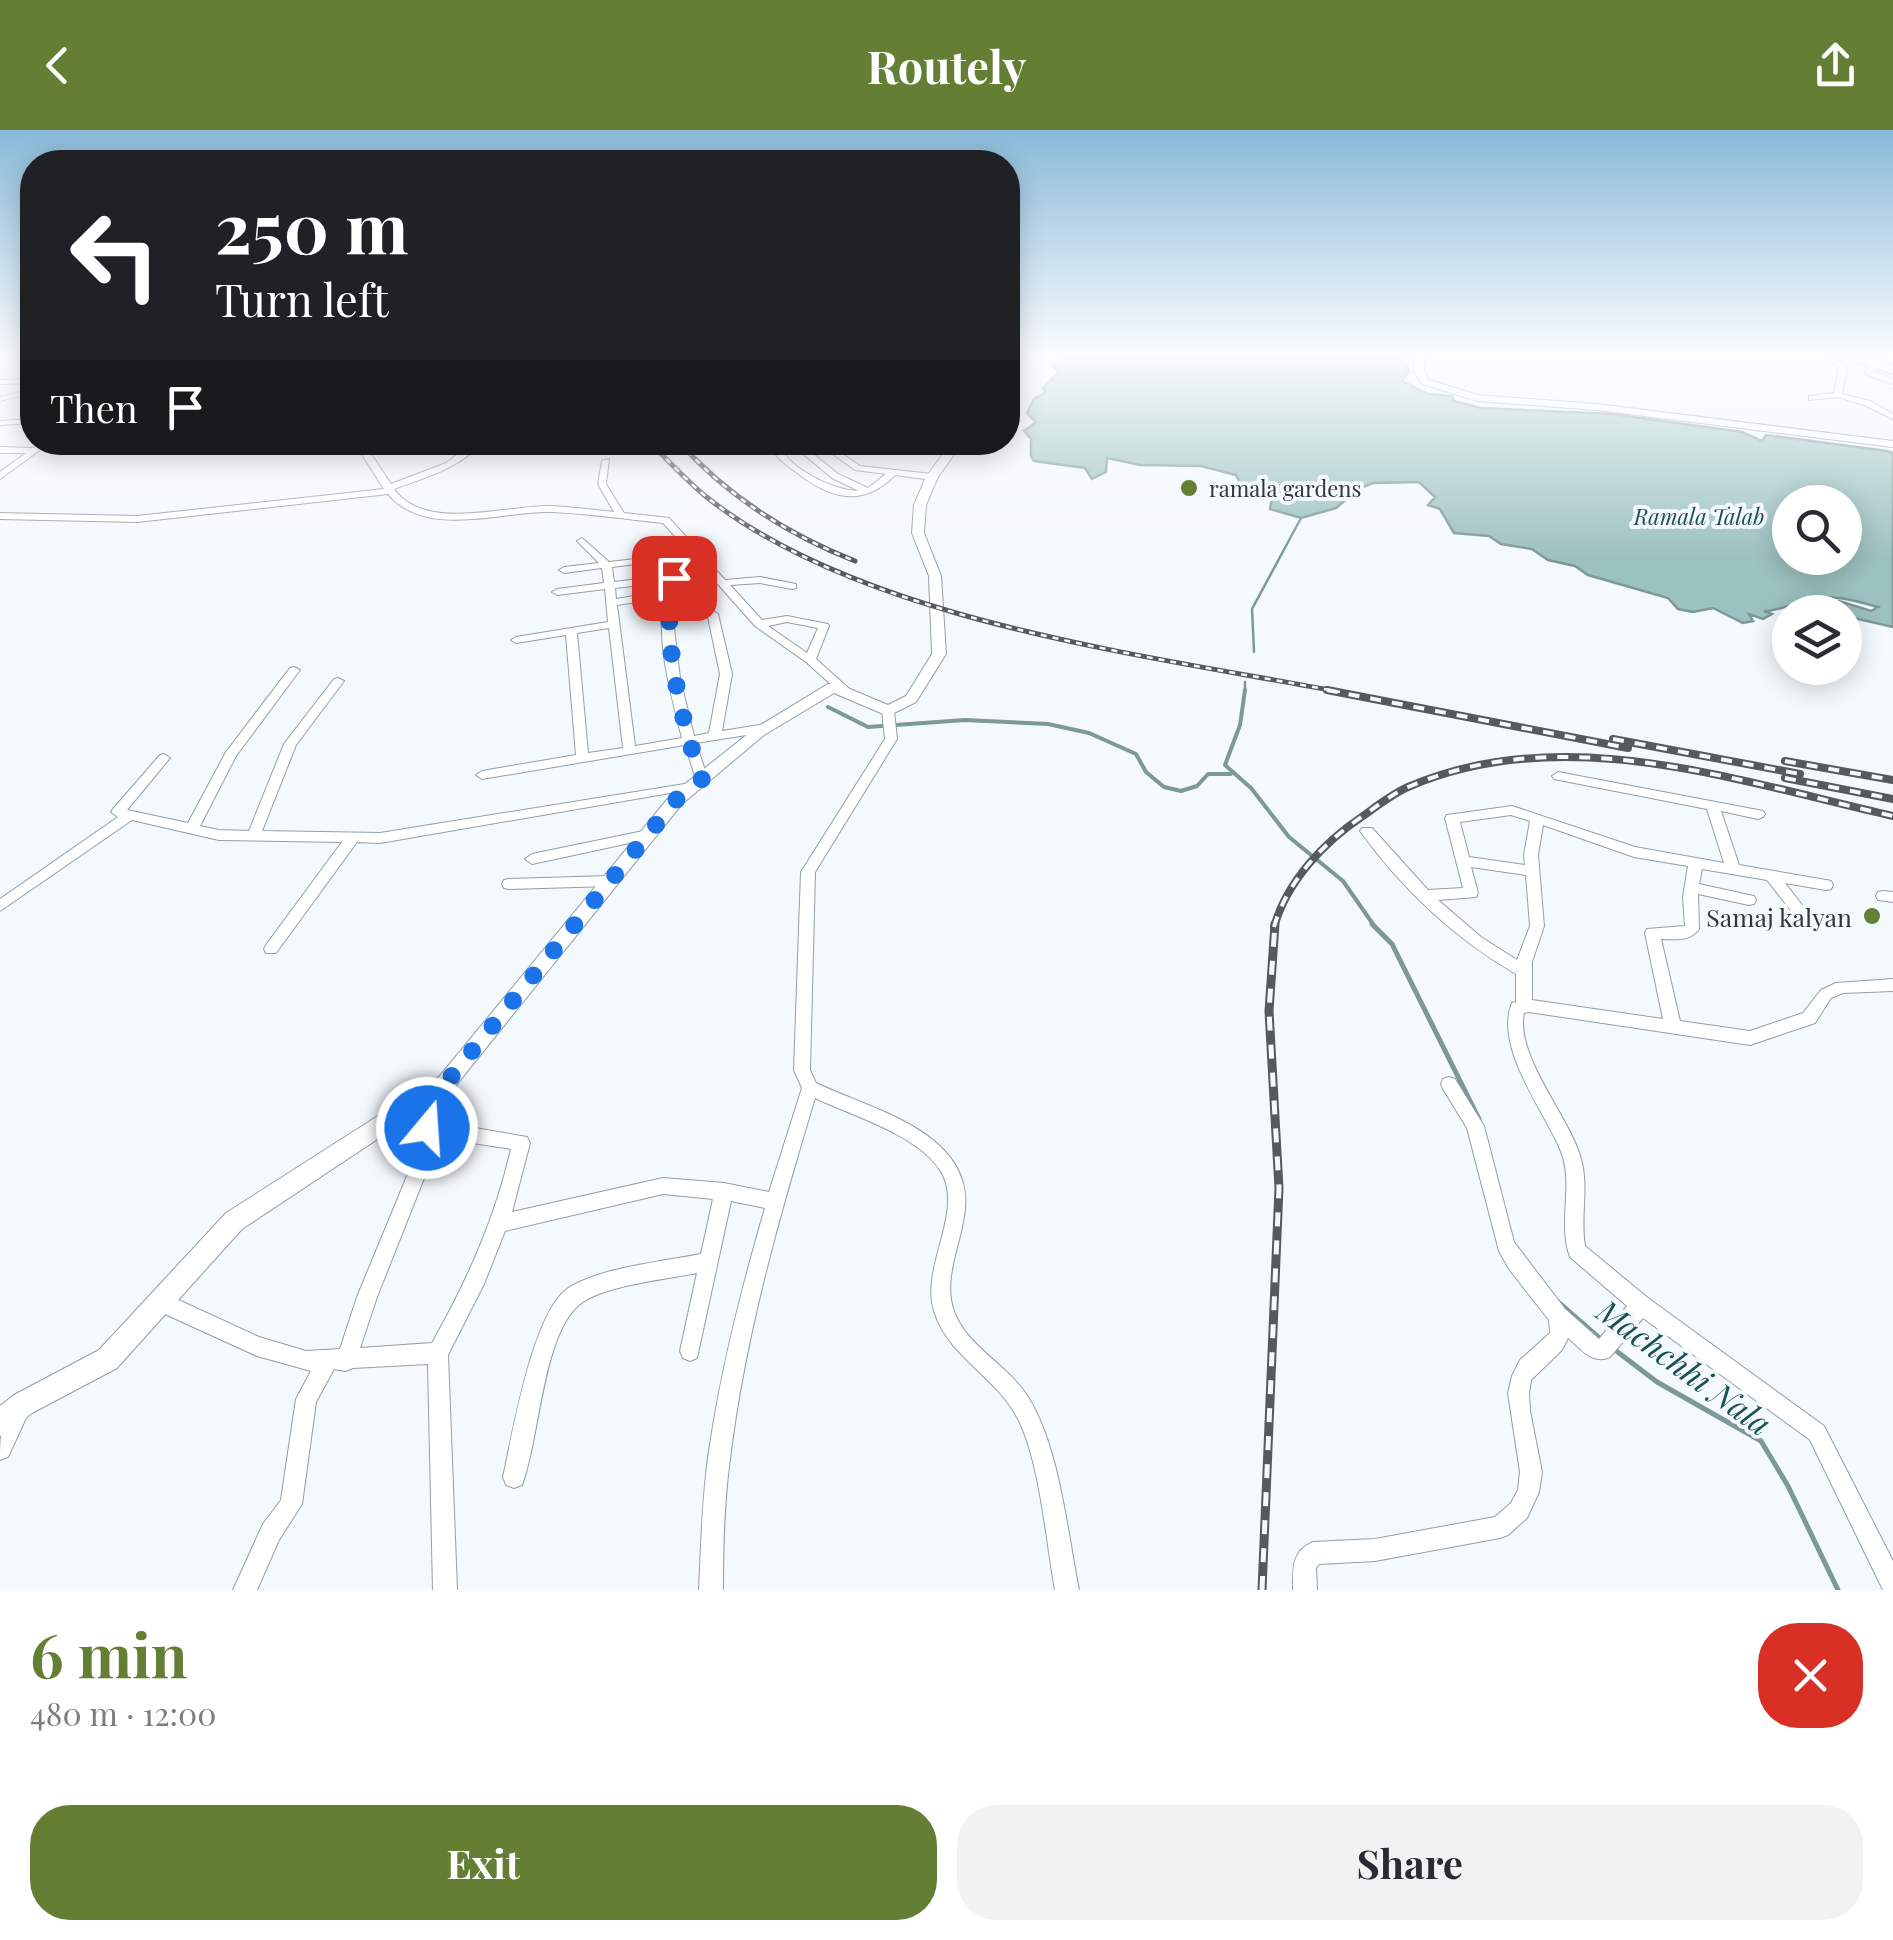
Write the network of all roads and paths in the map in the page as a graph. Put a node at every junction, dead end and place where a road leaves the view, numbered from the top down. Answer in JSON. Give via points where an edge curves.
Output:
{"nodes":[{"id":1,"x":1734,"y":424,"type":"edge"},
{"id":2,"x":1893,"y":444,"type":"edge"},
{"id":3,"x":30,"y":455,"type":"edge"},
{"id":4,"x":366,"y":455,"type":"edge"},
{"id":5,"x":464,"y":455,"type":"edge"},
{"id":6,"x":780,"y":455,"type":"edge"},
{"id":7,"x":809,"y":455,"type":"edge"},
{"id":8,"x":837,"y":455,"type":"edge"},
{"id":9,"x":948,"y":455,"type":"edge"},
{"id":10,"x":606,"y":460,"type":"dead end"},
{"id":11,"x":892,"y":472,"type":"junction"},
{"id":12,"x":0,"y":476,"type":"edge"},
{"id":13,"x":932,"y":477,"type":"junction"},
{"id":14,"x":388,"y":490,"type":"junction"},
{"id":15,"x":871,"y":492,"type":"junction"},
{"id":16,"x":620,"y":514,"type":"junction"},
{"id":17,"x":0,"y":516,"type":"edge"},
{"id":18,"x":582,"y":541,"type":"dead end"},
{"id":19,"x":697,"y":554,"type":"junction"},
{"id":20,"x":682,"y":555,"type":"junction"},
{"id":21,"x":608,"y":564,"type":"junction"},
{"id":22,"x":564,"y":570,"type":"dead end"},
{"id":23,"x":674,"y":578,"type":"junction"},
{"id":24,"x":722,"y":583,"type":"junction"},
{"id":25,"x":609,"y":586,"type":"junction"},
{"id":26,"x":792,"y":586,"type":"dead end"},
{"id":27,"x":557,"y":592,"type":"dead end"},
{"id":28,"x":669,"y":594,"type":"junction"},
{"id":29,"x":611,"y":603,"type":"junction"},
{"id":30,"x":668,"y":616,"type":"junction"},
{"id":31,"x":614,"y":624,"type":"junction"},
{"id":32,"x":759,"y":624,"type":"junction"},
{"id":33,"x":571,"y":630,"type":"junction"},
{"id":34,"x":516,"y":640,"type":"dead end"},
{"id":35,"x":810,"y":660,"type":"junction"},
{"id":36,"x":294,"y":670,"type":"dead end"},
{"id":37,"x":338,"y":681,"type":"dead end"},
{"id":38,"x":848,"y":694,"type":"junction"},
{"id":39,"x":888,"y":711,"type":"junction"},
{"id":40,"x":764,"y":728,"type":"junction"},
{"id":41,"x":716,"y":735,"type":"junction"},
{"id":42,"x":687,"y":739,"type":"junction"},
{"id":43,"x":629,"y":749,"type":"junction"},
{"id":44,"x":164,"y":758,"type":"dead end"},
{"id":45,"x":582,"y":758,"type":"junction"},
{"id":46,"x":482,"y":776,"type":"dead end"},
{"id":47,"x":1558,"y":776,"type":"dead end"},
{"id":48,"x":698,"y":782,"type":"junction"},
{"id":49,"x":1712,"y":805,"type":"junction"},
{"id":50,"x":1758,"y":814,"type":"dead end"},
{"id":51,"x":128,"y":816,"type":"junction"},
{"id":52,"x":1537,"y":818,"type":"junction"},
{"id":53,"x":191,"y":830,"type":"junction"},
{"id":54,"x":1367,"y":831,"type":"dead end"},
{"id":55,"x":648,"y":835,"type":"junction"},
{"id":56,"x":253,"y":836,"type":"junction"},
{"id":57,"x":352,"y":839,"type":"junction"},
{"id":58,"x":532,"y":859,"type":"dead end"},
{"id":59,"x":1463,"y":862,"type":"junction"},
{"id":60,"x":1696,"y":862,"type":"junction"},
{"id":61,"x":1733,"y":868,"type":"junction"},
{"id":62,"x":1532,"y":871,"type":"junction"},
{"id":63,"x":1771,"y":875,"type":"junction"},
{"id":64,"x":610,"y":881,"type":"junction"},
{"id":65,"x":509,"y":884,"type":"dead end"},
{"id":66,"x":1826,"y":884,"type":"dead end"},
{"id":67,"x":1694,"y":888,"type":"junction"},
{"id":68,"x":1423,"y":896,"type":"junction"},
{"id":69,"x":1749,"y":900,"type":"dead end"},
{"id":70,"x":0,"y":906,"type":"edge"},
{"id":71,"x":1810,"y":922,"type":"dead end"},
{"id":72,"x":271,"y":949,"type":"dead end"},
{"id":73,"x":1523,"y":970,"type":"junction"},
{"id":74,"x":1893,"y":985,"type":"edge"},
{"id":75,"x":1524,"y":1006,"type":"junction"},
{"id":76,"x":1673,"y":1025,"type":"junction"},
{"id":77,"x":1449,"y":1084,"type":"dead end"},
{"id":78,"x":810,"y":1088,"type":"junction"},
{"id":79,"x":426,"y":1096,"type":"junction"},
{"id":80,"x":435,"y":1130,"type":"junction"},
{"id":81,"x":724,"y":1191,"type":"junction"},
{"id":82,"x":774,"y":1201,"type":"junction"},
{"id":83,"x":502,"y":1223,"type":"junction"},
{"id":84,"x":710,"y":1262,"type":"junction"},
{"id":85,"x":160,"y":1302,"type":"junction"},
{"id":86,"x":1640,"y":1305,"type":"junction"},
{"id":87,"x":1558,"y":1316,"type":"junction"},
{"id":88,"x":690,"y":1351,"type":"dead end"},
{"id":89,"x":438,"y":1353,"type":"junction"},
{"id":90,"x":337,"y":1361,"type":"junction"},
{"id":91,"x":23,"y":1404,"type":"junction"},
{"id":92,"x":0,"y":1423,"type":"edge"},
{"id":93,"x":0,"y":1449,"type":"edge"},
{"id":94,"x":514,"y":1477,"type":"dead end"},
{"id":95,"x":1893,"y":1585,"type":"edge"},
{"id":96,"x":245,"y":1590,"type":"edge"},
{"id":97,"x":445,"y":1590,"type":"edge"},
{"id":98,"x":711,"y":1590,"type":"edge"},
{"id":99,"x":1066,"y":1590,"type":"edge"},
{"id":100,"x":1305,"y":1590,"type":"edge"}],
"edges":[{"from":1,"to":2,"type":"street"},
{"from":3,"to":12,"type":"street"},
{"from":4,"to":14,"type":"street"},
{"from":5,"to":14,"type":"street"},
{"from":6,"to":15,"type":"street","via":[[828,492]]},
{"from":7,"to":15,"type":"street"},
{"from":8,"to":11,"type":"street","via":[[856,468]]},
{"from":9,"to":13,"type":"street"},
{"from":10,"to":16,"type":"street","via":[[602,484]]},
{"from":11,"to":13,"type":"street"},
{"from":11,"to":15,"type":"street"},
{"from":13,"to":39,"type":"street","via":[[918,533],[935,576],[939,654],[911,699]]},
{"from":14,"to":16,"type":"street","via":[[404,506],[434,516]]},
{"from":14,"to":17,"type":"street","via":[[137,519]]},
{"from":16,"to":19,"type":"street","via":[[666,520]]},
{"from":18,"to":21,"type":"street"},
{"from":19,"to":20,"type":"street"},
{"from":19,"to":24,"type":"street"},
{"from":20,"to":21,"type":"street"},
{"from":20,"to":23,"type":"street"},
{"from":21,"to":22,"type":"street"},
{"from":21,"to":25,"type":"street"},
{"from":23,"to":25,"type":"street"},
{"from":23,"to":28,"type":"street"},
{"from":24,"to":26,"type":"street"},
{"from":24,"to":32,"type":"street"},
{"from":25,"to":27,"type":"street"},
{"from":25,"to":29,"type":"street"},
{"from":28,"to":29,"type":"street"},
{"from":28,"to":30,"type":"street"},
{"from":29,"to":31,"type":"street"},
{"from":30,"to":41,"type":"street","via":[[713,614],[726,674]]},
{"from":30,"to":42,"type":"street"},
{"from":31,"to":33,"type":"street"},
{"from":31,"to":43,"type":"street"},
{"from":32,"to":35,"type":"street"},
{"from":32,"to":35,"type":"street","via":[[787,619],[824,626]]},
{"from":33,"to":34,"type":"street"},
{"from":33,"to":45,"type":"street"},
{"from":35,"to":38,"type":"street"},
{"from":36,"to":53,"type":"street","via":[[230,755]]},
{"from":37,"to":56,"type":"street","via":[[290,744]]},
{"from":38,"to":39,"type":"street"},
{"from":38,"to":40,"type":"street","via":[[833,687]]},
{"from":39,"to":78,"type":"street","via":[[890,739],[808,872],[800,1044]]},
{"from":40,"to":41,"type":"street"},
{"from":40,"to":48,"type":"street"},
{"from":41,"to":42,"type":"street"},
{"from":42,"to":43,"type":"street"},
{"from":42,"to":48,"type":"street"},
{"from":43,"to":45,"type":"street"},
{"from":44,"to":51,"type":"street","via":[[119,807]]},
{"from":45,"to":46,"type":"street"},
{"from":47,"to":49,"type":"street"},
{"from":48,"to":55,"type":"street"},
{"from":48,"to":57,"type":"street"},
{"from":49,"to":50,"type":"street"},
{"from":49,"to":61,"type":"street"},
{"from":51,"to":53,"type":"street"},
{"from":51,"to":70,"type":"street"},
{"from":52,"to":59,"type":"street","via":[[1504,809],[1452,818]]},
{"from":52,"to":60,"type":"street","via":[[1610,846]]},
{"from":52,"to":62,"type":"street"},
{"from":53,"to":56,"type":"street"},
{"from":54,"to":68,"type":"street"},
{"from":55,"to":58,"type":"street"},
{"from":55,"to":64,"type":"street"},
{"from":56,"to":57,"type":"street"},
{"from":57,"to":72,"type":"street"},
{"from":59,"to":62,"type":"street"},
{"from":59,"to":68,"type":"street","via":[[1471,893]]},
{"from":60,"to":61,"type":"street"},
{"from":60,"to":67,"type":"street"},
{"from":61,"to":63,"type":"street"},
{"from":62,"to":73,"type":"street","via":[[1536,933]]},
{"from":63,"to":66,"type":"street"},
{"from":63,"to":71,"type":"street"},
{"from":64,"to":65,"type":"street"},
{"from":64,"to":79,"type":"street","via":[[446,1083]]},
{"from":67,"to":69,"type":"street"},
{"from":67,"to":76,"type":"street","via":[[1690,931],[1652,933]]},
{"from":68,"to":73,"type":"street","via":[[1469,940]]},
{"from":73,"to":75,"type":"street"},
{"from":74,"to":76,"type":"street","via":[[1833,990],[1810,1018],[1764,1036]]},
{"from":75,"to":76,"type":"street"},
{"from":75,"to":86,"type":"street","via":[[1513,1014],[1519,1048],[1577,1167],[1577,1251]]},
{"from":77,"to":87,"type":"street","via":[[1475,1126],[1506,1245]]},
{"from":78,"to":82,"type":"street"},
{"from":78,"to":99,"type":"street","via":[[898,1129],[949,1168],[955,1214],[940,1292],[944,1312],[1025,1410]]},
{"from":79,"to":80,"type":"street","via":[[427,1128]]},
{"from":79,"to":85,"type":"street","via":[[234,1221]]},
{"from":80,"to":83,"type":"street","via":[[521,1143]]},
{"from":80,"to":90,"type":"street"},
{"from":81,"to":82,"type":"street"},
{"from":81,"to":83,"type":"street","via":[[663,1186]]},
{"from":81,"to":84,"type":"street"},
{"from":82,"to":98,"type":"street","via":[[719,1458]]},
{"from":83,"to":89,"type":"street"},
{"from":84,"to":88,"type":"street"},
{"from":84,"to":94,"type":"street","via":[[585,1291],[563,1304],[550,1331]]},
{"from":85,"to":90,"type":"street","via":[[257,1346],[306,1362]]},
{"from":85,"to":91,"type":"street","via":[[108,1359]]},
{"from":86,"to":87,"type":"street","via":[[1603,1350]]},
{"from":86,"to":95,"type":"street","via":[[1818,1433]]},
{"from":87,"to":100,"type":"street","via":[[1560,1340],[1528,1367],[1520,1384],[1530,1477],[1511,1520],[1375,1550],[1313,1553],[1304,1565]]},
{"from":89,"to":90,"type":"street"},
{"from":89,"to":97,"type":"street"},
{"from":90,"to":96,"type":"street","via":[[306,1398],[290,1504]]},
{"from":91,"to":92,"type":"street"},
{"from":91,"to":93,"type":"street"}]}
